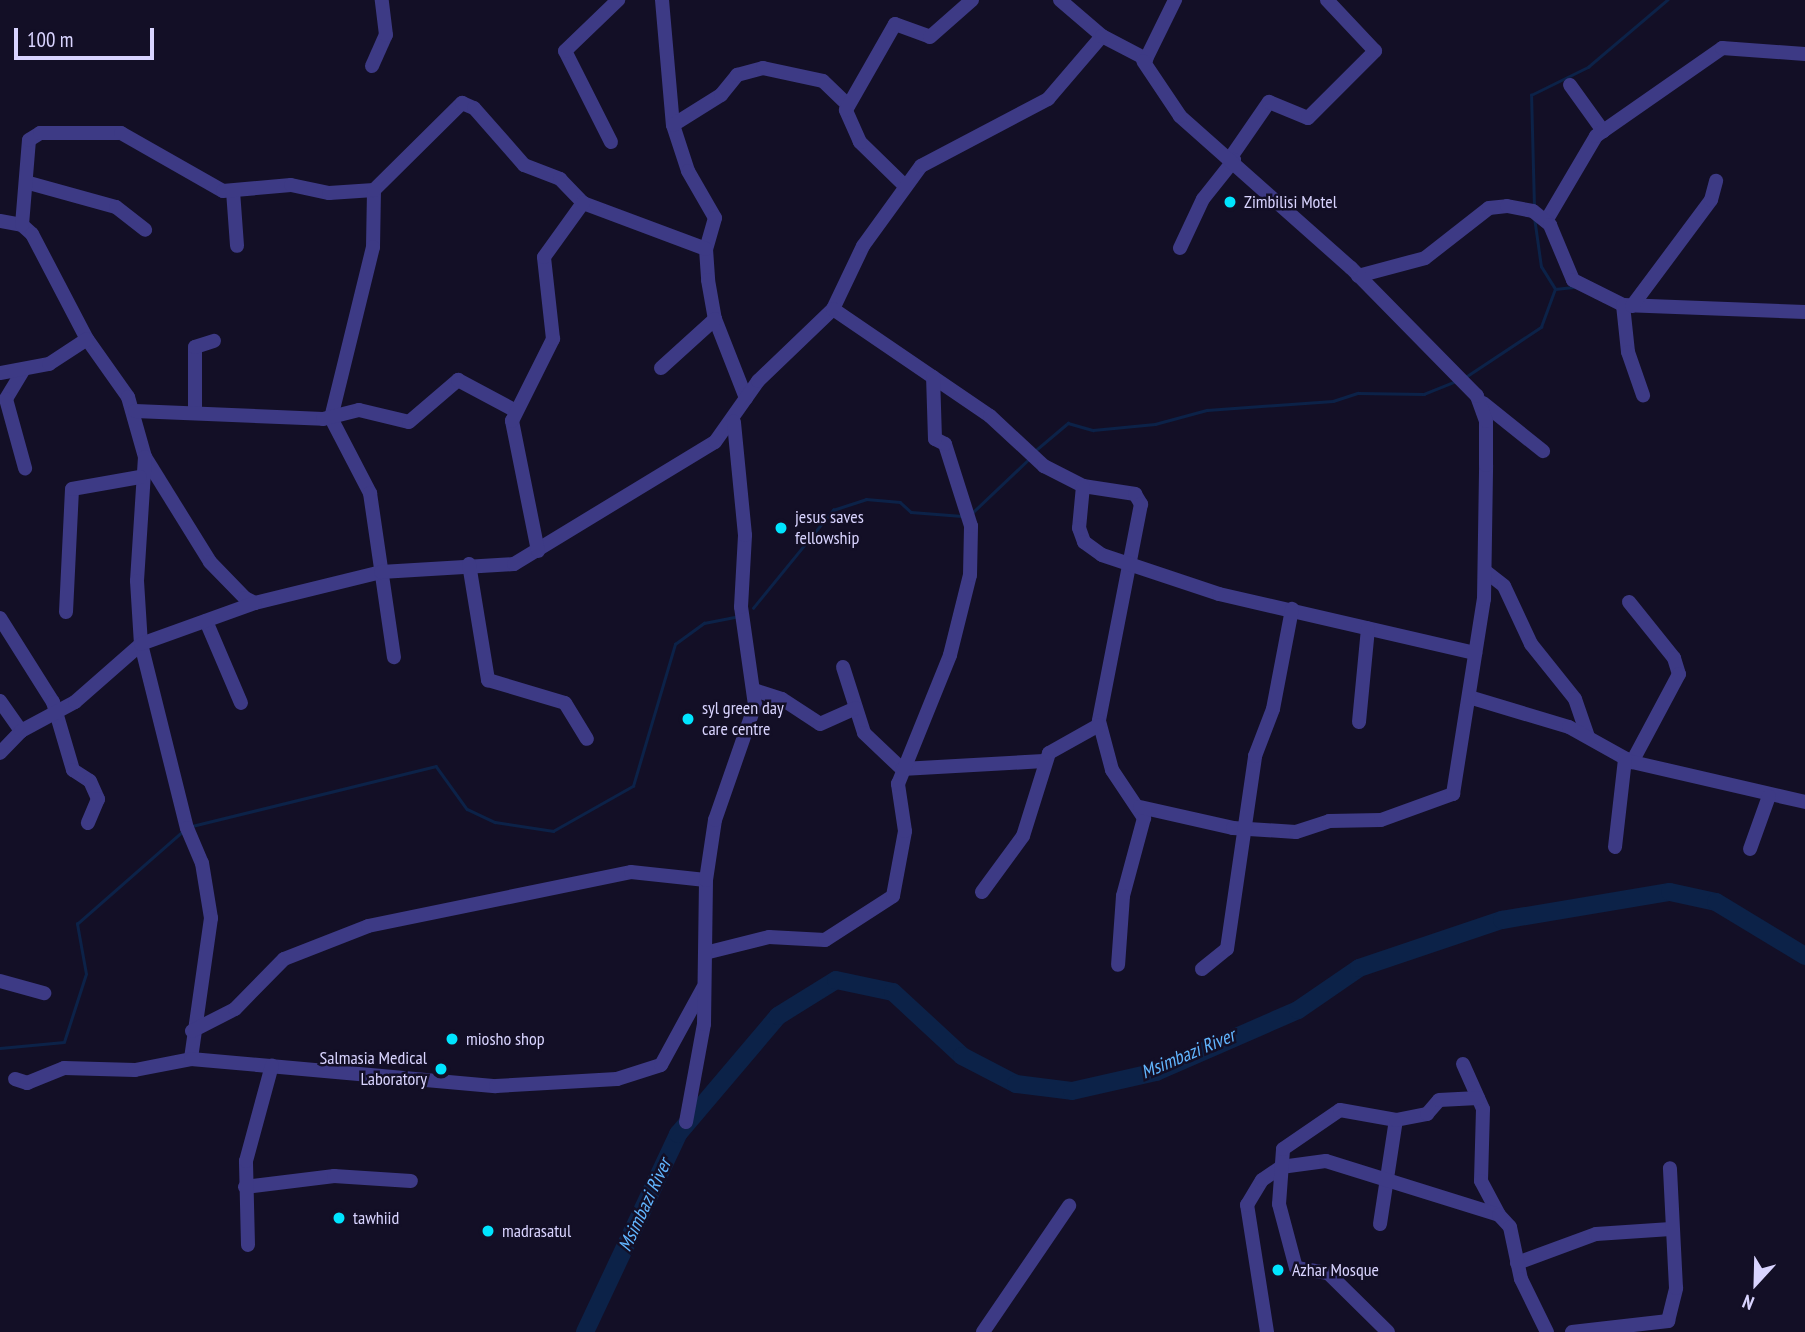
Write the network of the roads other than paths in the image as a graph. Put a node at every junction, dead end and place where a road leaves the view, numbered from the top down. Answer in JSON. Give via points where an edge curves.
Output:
{"nodes":[{"id":1,"x":382,"y":0,"type":"edge"},
{"id":2,"x":618,"y":0,"type":"edge"},
{"id":3,"x":662,"y":0,"type":"edge"},
{"id":4,"x":972,"y":0,"type":"edge"},
{"id":5,"x":1060,"y":0,"type":"edge"},
{"id":6,"x":1175,"y":0,"type":"edge"},
{"id":7,"x":1326,"y":0,"type":"edge"},
{"id":8,"x":1102,"y":36,"type":"junction"},
{"id":9,"x":1805,"y":54,"type":"edge"},
{"id":10,"x":1143,"y":61,"type":"junction"},
{"id":11,"x":372,"y":66,"type":"dead end"},
{"id":12,"x":1570,"y":85,"type":"dead end"},
{"id":13,"x":848,"y":105,"type":"junction"},
{"id":14,"x":673,"y":125,"type":"junction"},
{"id":15,"x":1603,"y":131,"type":"junction"},
{"id":16,"x":611,"y":142,"type":"dead end"},
{"id":17,"x":1232,"y":158,"type":"junction"},
{"id":18,"x":1716,"y":181,"type":"dead end"},
{"id":19,"x":29,"y":183,"type":"junction"},
{"id":20,"x":904,"y":185,"type":"junction"},
{"id":21,"x":374,"y":190,"type":"junction"},
{"id":22,"x":233,"y":191,"type":"junction"},
{"id":23,"x":583,"y":203,"type":"junction"},
{"id":24,"x":0,"y":221,"type":"edge"},
{"id":25,"x":1546,"y":221,"type":"junction"},
{"id":26,"x":22,"y":225,"type":"junction"},
{"id":27,"x":145,"y":230,"type":"dead end"},
{"id":28,"x":237,"y":246,"type":"dead end"},
{"id":29,"x":1180,"y":248,"type":"dead end"},
{"id":30,"x":706,"y":249,"type":"junction"},
{"id":31,"x":1359,"y":276,"type":"junction"},
{"id":32,"x":1628,"y":305,"type":"junction"},
{"id":33,"x":833,"y":309,"type":"junction"},
{"id":34,"x":1805,"y":312,"type":"edge"},
{"id":35,"x":715,"y":319,"type":"junction"},
{"id":36,"x":87,"y":339,"type":"junction"},
{"id":37,"x":214,"y":341,"type":"dead end"},
{"id":38,"x":661,"y":368,"type":"dead end"},
{"id":39,"x":24,"y":369,"type":"junction"},
{"id":40,"x":0,"y":373,"type":"edge"},
{"id":41,"x":933,"y":377,"type":"junction"},
{"id":42,"x":1643,"y":396,"type":"dead end"},
{"id":43,"x":746,"y":398,"type":"junction"},
{"id":44,"x":1483,"y":403,"type":"junction"},
{"id":45,"x":195,"y":410,"type":"junction"},
{"id":46,"x":135,"y":411,"type":"junction"},
{"id":47,"x":516,"y":411,"type":"junction"},
{"id":48,"x":331,"y":418,"type":"junction"},
{"id":49,"x":734,"y":422,"type":"junction"},
{"id":50,"x":1543,"y":451,"type":"dead end"},
{"id":51,"x":145,"y":457,"type":"junction"},
{"id":52,"x":24,"y":468,"type":"dead end"},
{"id":53,"x":140,"y":477,"type":"junction"},
{"id":54,"x":1083,"y":486,"type":"junction"},
{"id":55,"x":538,"y":551,"type":"junction"},
{"id":56,"x":469,"y":564,"type":"junction"},
{"id":57,"x":1132,"y":564,"type":"junction"},
{"id":58,"x":1485,"y":571,"type":"junction"},
{"id":59,"x":381,"y":572,"type":"junction"},
{"id":60,"x":1629,"y":601,"type":"dead end"},
{"id":61,"x":255,"y":603,"type":"junction"},
{"id":62,"x":1292,"y":609,"type":"junction"},
{"id":63,"x":66,"y":612,"type":"dead end"},
{"id":64,"x":0,"y":618,"type":"edge"},
{"id":65,"x":206,"y":621,"type":"junction"},
{"id":66,"x":1368,"y":628,"type":"junction"},
{"id":67,"x":141,"y":644,"type":"junction"},
{"id":68,"x":1475,"y":653,"type":"junction"},
{"id":69,"x":394,"y":657,"type":"dead end"},
{"id":70,"x":844,"y":667,"type":"dead end"},
{"id":71,"x":754,"y":690,"type":"junction"},
{"id":72,"x":1469,"y":697,"type":"junction"},
{"id":73,"x":0,"y":701,"type":"edge"},
{"id":74,"x":241,"y":703,"type":"dead end"},
{"id":75,"x":856,"y":708,"type":"junction"},
{"id":76,"x":56,"y":713,"type":"junction"},
{"id":77,"x":1359,"y":722,"type":"dead end"},
{"id":78,"x":1099,"y":725,"type":"junction"},
{"id":79,"x":21,"y":731,"type":"junction"},
{"id":80,"x":1588,"y":736,"type":"junction"},
{"id":81,"x":587,"y":738,"type":"dead end"},
{"id":82,"x":0,"y":753,"type":"edge"},
{"id":83,"x":1629,"y":760,"type":"junction"},
{"id":84,"x":1044,"y":761,"type":"junction"},
{"id":85,"x":902,"y":769,"type":"junction"},
{"id":86,"x":1769,"y":796,"type":"junction"},
{"id":87,"x":1805,"y":802,"type":"edge"},
{"id":88,"x":1140,"y":807,"type":"junction"},
{"id":89,"x":88,"y":823,"type":"dead end"},
{"id":90,"x":1247,"y":830,"type":"junction"},
{"id":91,"x":1615,"y":847,"type":"dead end"},
{"id":92,"x":1750,"y":849,"type":"dead end"},
{"id":93,"x":706,"y":880,"type":"junction"},
{"id":94,"x":982,"y":892,"type":"dead end"},
{"id":95,"x":705,"y":953,"type":"junction"},
{"id":96,"x":1118,"y":965,"type":"dead end"},
{"id":97,"x":1202,"y":969,"type":"dead end"},
{"id":98,"x":0,"y":981,"type":"edge"},
{"id":99,"x":703,"y":988,"type":"junction"},
{"id":100,"x":44,"y":993,"type":"dead end"},
{"id":101,"x":192,"y":1031,"type":"junction"},
{"id":102,"x":191,"y":1059,"type":"junction"},
{"id":103,"x":1463,"y":1064,"type":"dead end"},
{"id":104,"x":272,"y":1065,"type":"junction"},
{"id":105,"x":15,"y":1079,"type":"dead end"},
{"id":106,"x":1478,"y":1097,"type":"junction"},
{"id":107,"x":1396,"y":1119,"type":"junction"},
{"id":108,"x":686,"y":1122,"type":"dead end"},
{"id":109,"x":1280,"y":1167,"type":"junction"},
{"id":110,"x":1670,"y":1168,"type":"dead end"},
{"id":111,"x":1386,"y":1179,"type":"junction"},
{"id":112,"x":411,"y":1181,"type":"dead end"},
{"id":113,"x":245,"y":1187,"type":"junction"},
{"id":114,"x":1069,"y":1206,"type":"dead end"},
{"id":115,"x":1499,"y":1215,"type":"junction"},
{"id":116,"x":1380,"y":1224,"type":"dead end"},
{"id":117,"x":1671,"y":1229,"type":"junction"},
{"id":118,"x":248,"y":1245,"type":"dead end"},
{"id":119,"x":1517,"y":1263,"type":"junction"},
{"id":120,"x":982,"y":1332,"type":"edge"},
{"id":121,"x":1267,"y":1332,"type":"edge"},
{"id":122,"x":1388,"y":1332,"type":"edge"},
{"id":123,"x":1547,"y":1332,"type":"edge"},
{"id":124,"x":1572,"y":1332,"type":"edge"}],
"edges":[{"from":1,"to":11,"type":"street","via":[[386,35]]},
{"from":2,"to":16,"type":"street","via":[[565,51]]},
{"from":3,"to":14,"type":"street"},
{"from":4,"to":13,"type":"street","via":[[939,34],[895,24]]},
{"from":5,"to":8,"type":"street"},
{"from":6,"to":10,"type":"street"},
{"from":7,"to":17,"type":"street","via":[[1375,51],[1316,114],[1300,116],[1269,102]]},
{"from":8,"to":10,"type":"street"},
{"from":8,"to":20,"type":"street","via":[[1048,99],[1016,122],[937,155]]},
{"from":9,"to":15,"type":"street","via":[[1733,44]]},
{"from":10,"to":17,"type":"street","via":[[1180,116]]},
{"from":12,"to":15,"type":"street"},
{"from":13,"to":14,"type":"street","via":[[822,81],[763,68],[737,75],[721,95]]},
{"from":13,"to":20,"type":"street","via":[[846,119],[860,142]]},
{"from":14,"to":30,"type":"street","via":[[688,171],[715,218]]},
{"from":15,"to":25,"type":"street"},
{"from":17,"to":29,"type":"street","via":[[1203,199]]},
{"from":17,"to":31,"type":"street"},
{"from":18,"to":32,"type":"street","via":[[1711,200]]},
{"from":19,"to":22,"type":"street","via":[[33,135],[107,131],[141,140],[209,188]]},
{"from":19,"to":26,"type":"street"},
{"from":19,"to":27,"type":"street","via":[[116,207]]},
{"from":20,"to":33,"type":"street","via":[[863,246]]},
{"from":21,"to":22,"type":"street","via":[[328,193],[291,185]]},
{"from":21,"to":23,"type":"street","via":[[462,103],[474,107],[524,165],[560,179]]},
{"from":21,"to":48,"type":"street","via":[[373,247]]},
{"from":22,"to":28,"type":"street"},
{"from":23,"to":30,"type":"street"},
{"from":23,"to":47,"type":"street","via":[[544,257],[547,299],[555,312],[553,339]]},
{"from":24,"to":26,"type":"street"},
{"from":25,"to":31,"type":"street","via":[[1533,211],[1489,208],[1425,257]]},
{"from":25,"to":32,"type":"street","via":[[1573,280]]},
{"from":26,"to":36,"type":"street"},
{"from":30,"to":35,"type":"street"},
{"from":31,"to":44,"type":"street"},
{"from":32,"to":34,"type":"street"},
{"from":32,"to":42,"type":"street","via":[[1629,352]]},
{"from":33,"to":41,"type":"street"},
{"from":33,"to":43,"type":"street"},
{"from":35,"to":38,"type":"street"},
{"from":35,"to":43,"type":"street"},
{"from":36,"to":39,"type":"street","via":[[49,364]]},
{"from":36,"to":46,"type":"street"},
{"from":37,"to":45,"type":"street","via":[[195,347]]},
{"from":39,"to":40,"type":"street"},
{"from":39,"to":52,"type":"street","via":[[6,399]]},
{"from":41,"to":54,"type":"street","via":[[990,416],[1044,466]]},
{"from":41,"to":85,"type":"street","via":[[935,439],[945,444],[971,526],[970,575],[956,639]]},
{"from":43,"to":49,"type":"street"},
{"from":44,"to":50,"type":"street"},
{"from":44,"to":58,"type":"street"},
{"from":45,"to":46,"type":"street"},
{"from":45,"to":48,"type":"street"},
{"from":46,"to":51,"type":"street"},
{"from":47,"to":48,"type":"street","via":[[458,380],[409,422],[359,410]]},
{"from":47,"to":55,"type":"street","via":[[513,433]]},
{"from":48,"to":59,"type":"street","via":[[370,493]]},
{"from":49,"to":55,"type":"street","via":[[681,468]]},
{"from":49,"to":71,"type":"street","via":[[745,535],[741,607]]},
{"from":51,"to":53,"type":"street"},
{"from":51,"to":61,"type":"street","via":[[221,578]]},
{"from":53,"to":63,"type":"street","via":[[72,489]]},
{"from":53,"to":67,"type":"street"},
{"from":54,"to":57,"type":"street","via":[[1084,542]]},
{"from":54,"to":57,"type":"street","via":[[1135,494],[1141,504]]},
{"from":55,"to":56,"type":"street","via":[[509,565]]},
{"from":56,"to":59,"type":"street"},
{"from":56,"to":81,"type":"street","via":[[488,680],[565,702]]},
{"from":57,"to":62,"type":"street","via":[[1219,594]]},
{"from":57,"to":78,"type":"street","via":[[1102,683]]},
{"from":58,"to":68,"type":"street"},
{"from":58,"to":80,"type":"street","via":[[1504,586],[1531,644],[1575,699]]},
{"from":59,"to":61,"type":"street"},
{"from":59,"to":69,"type":"street"},
{"from":60,"to":83,"type":"street","via":[[1674,659],[1679,674]]},
{"from":61,"to":65,"type":"street"},
{"from":62,"to":66,"type":"street"},
{"from":62,"to":90,"type":"street","via":[[1273,709],[1255,756]]},
{"from":64,"to":76,"type":"street"},
{"from":65,"to":67,"type":"street"},
{"from":65,"to":74,"type":"street"},
{"from":66,"to":68,"type":"street"},
{"from":66,"to":77,"type":"street"},
{"from":67,"to":76,"type":"street"},
{"from":67,"to":101,"type":"street","via":[[208,891],[211,933]]},
{"from":68,"to":72,"type":"street"},
{"from":70,"to":75,"type":"street"},
{"from":71,"to":75,"type":"street","via":[[782,699],[820,724]]},
{"from":71,"to":93,"type":"street","via":[[752,720],[715,820]]},
{"from":72,"to":80,"type":"street"},
{"from":72,"to":90,"type":"street","via":[[1453,794],[1381,820],[1329,821],[1296,832]]},
{"from":73,"to":79,"type":"street"},
{"from":75,"to":85,"type":"street","via":[[873,747]]},
{"from":76,"to":79,"type":"street"},
{"from":76,"to":89,"type":"street","via":[[73,770],[90,781],[98,799]]},
{"from":78,"to":84,"type":"street","via":[[1067,740]]},
{"from":78,"to":88,"type":"street","via":[[1112,771]]},
{"from":79,"to":82,"type":"street"},
{"from":80,"to":83,"type":"street"},
{"from":83,"to":86,"type":"street"},
{"from":83,"to":91,"type":"street"},
{"from":84,"to":85,"type":"street"},
{"from":84,"to":94,"type":"street","via":[[1023,836]]},
{"from":85,"to":95,"type":"street","via":[[898,801],[905,831],[888,904],[825,940],[769,937]]},
{"from":86,"to":87,"type":"street"},
{"from":86,"to":92,"type":"street"},
{"from":88,"to":90,"type":"street"},
{"from":88,"to":96,"type":"street","via":[[1143,826],[1125,885]]},
{"from":90,"to":97,"type":"street","via":[[1227,949]]},
{"from":93,"to":95,"type":"street"},
{"from":93,"to":101,"type":"street","via":[[631,872],[368,926],[277,963],[235,1009]]},
{"from":95,"to":99,"type":"street"},
{"from":98,"to":100,"type":"street"},
{"from":99,"to":104,"type":"street","via":[[661,1065],[618,1079],[496,1086]]},
{"from":99,"to":108,"type":"street","via":[[704,1024]]},
{"from":101,"to":102,"type":"street"},
{"from":102,"to":104,"type":"street"},
{"from":102,"to":105,"type":"street","via":[[135,1070],[64,1069],[27,1083]]},
{"from":103,"to":106,"type":"street"},
{"from":104,"to":113,"type":"street","via":[[246,1161]]},
{"from":106,"to":107,"type":"street","via":[[1439,1100],[1427,1114]]},
{"from":106,"to":115,"type":"street","via":[[1485,1126],[1481,1181]]},
{"from":107,"to":109,"type":"street","via":[[1340,1110],[1287,1140]]},
{"from":107,"to":111,"type":"street"},
{"from":109,"to":111,"type":"street","via":[[1326,1161]]},
{"from":109,"to":121,"type":"street","via":[[1262,1180],[1247,1205]]},
{"from":109,"to":122,"type":"street","via":[[1279,1204],[1296,1268],[1328,1273]]},
{"from":110,"to":117,"type":"street"},
{"from":111,"to":115,"type":"street"},
{"from":111,"to":116,"type":"street"},
{"from":112,"to":113,"type":"street","via":[[382,1184],[334,1176]]},
{"from":113,"to":118,"type":"street"},
{"from":114,"to":120,"type":"street"},
{"from":115,"to":119,"type":"street","via":[[1510,1227]]},
{"from":117,"to":119,"type":"street","via":[[1596,1234]]},
{"from":117,"to":124,"type":"street","via":[[1676,1288],[1668,1321]]},
{"from":119,"to":123,"type":"street"}]}
